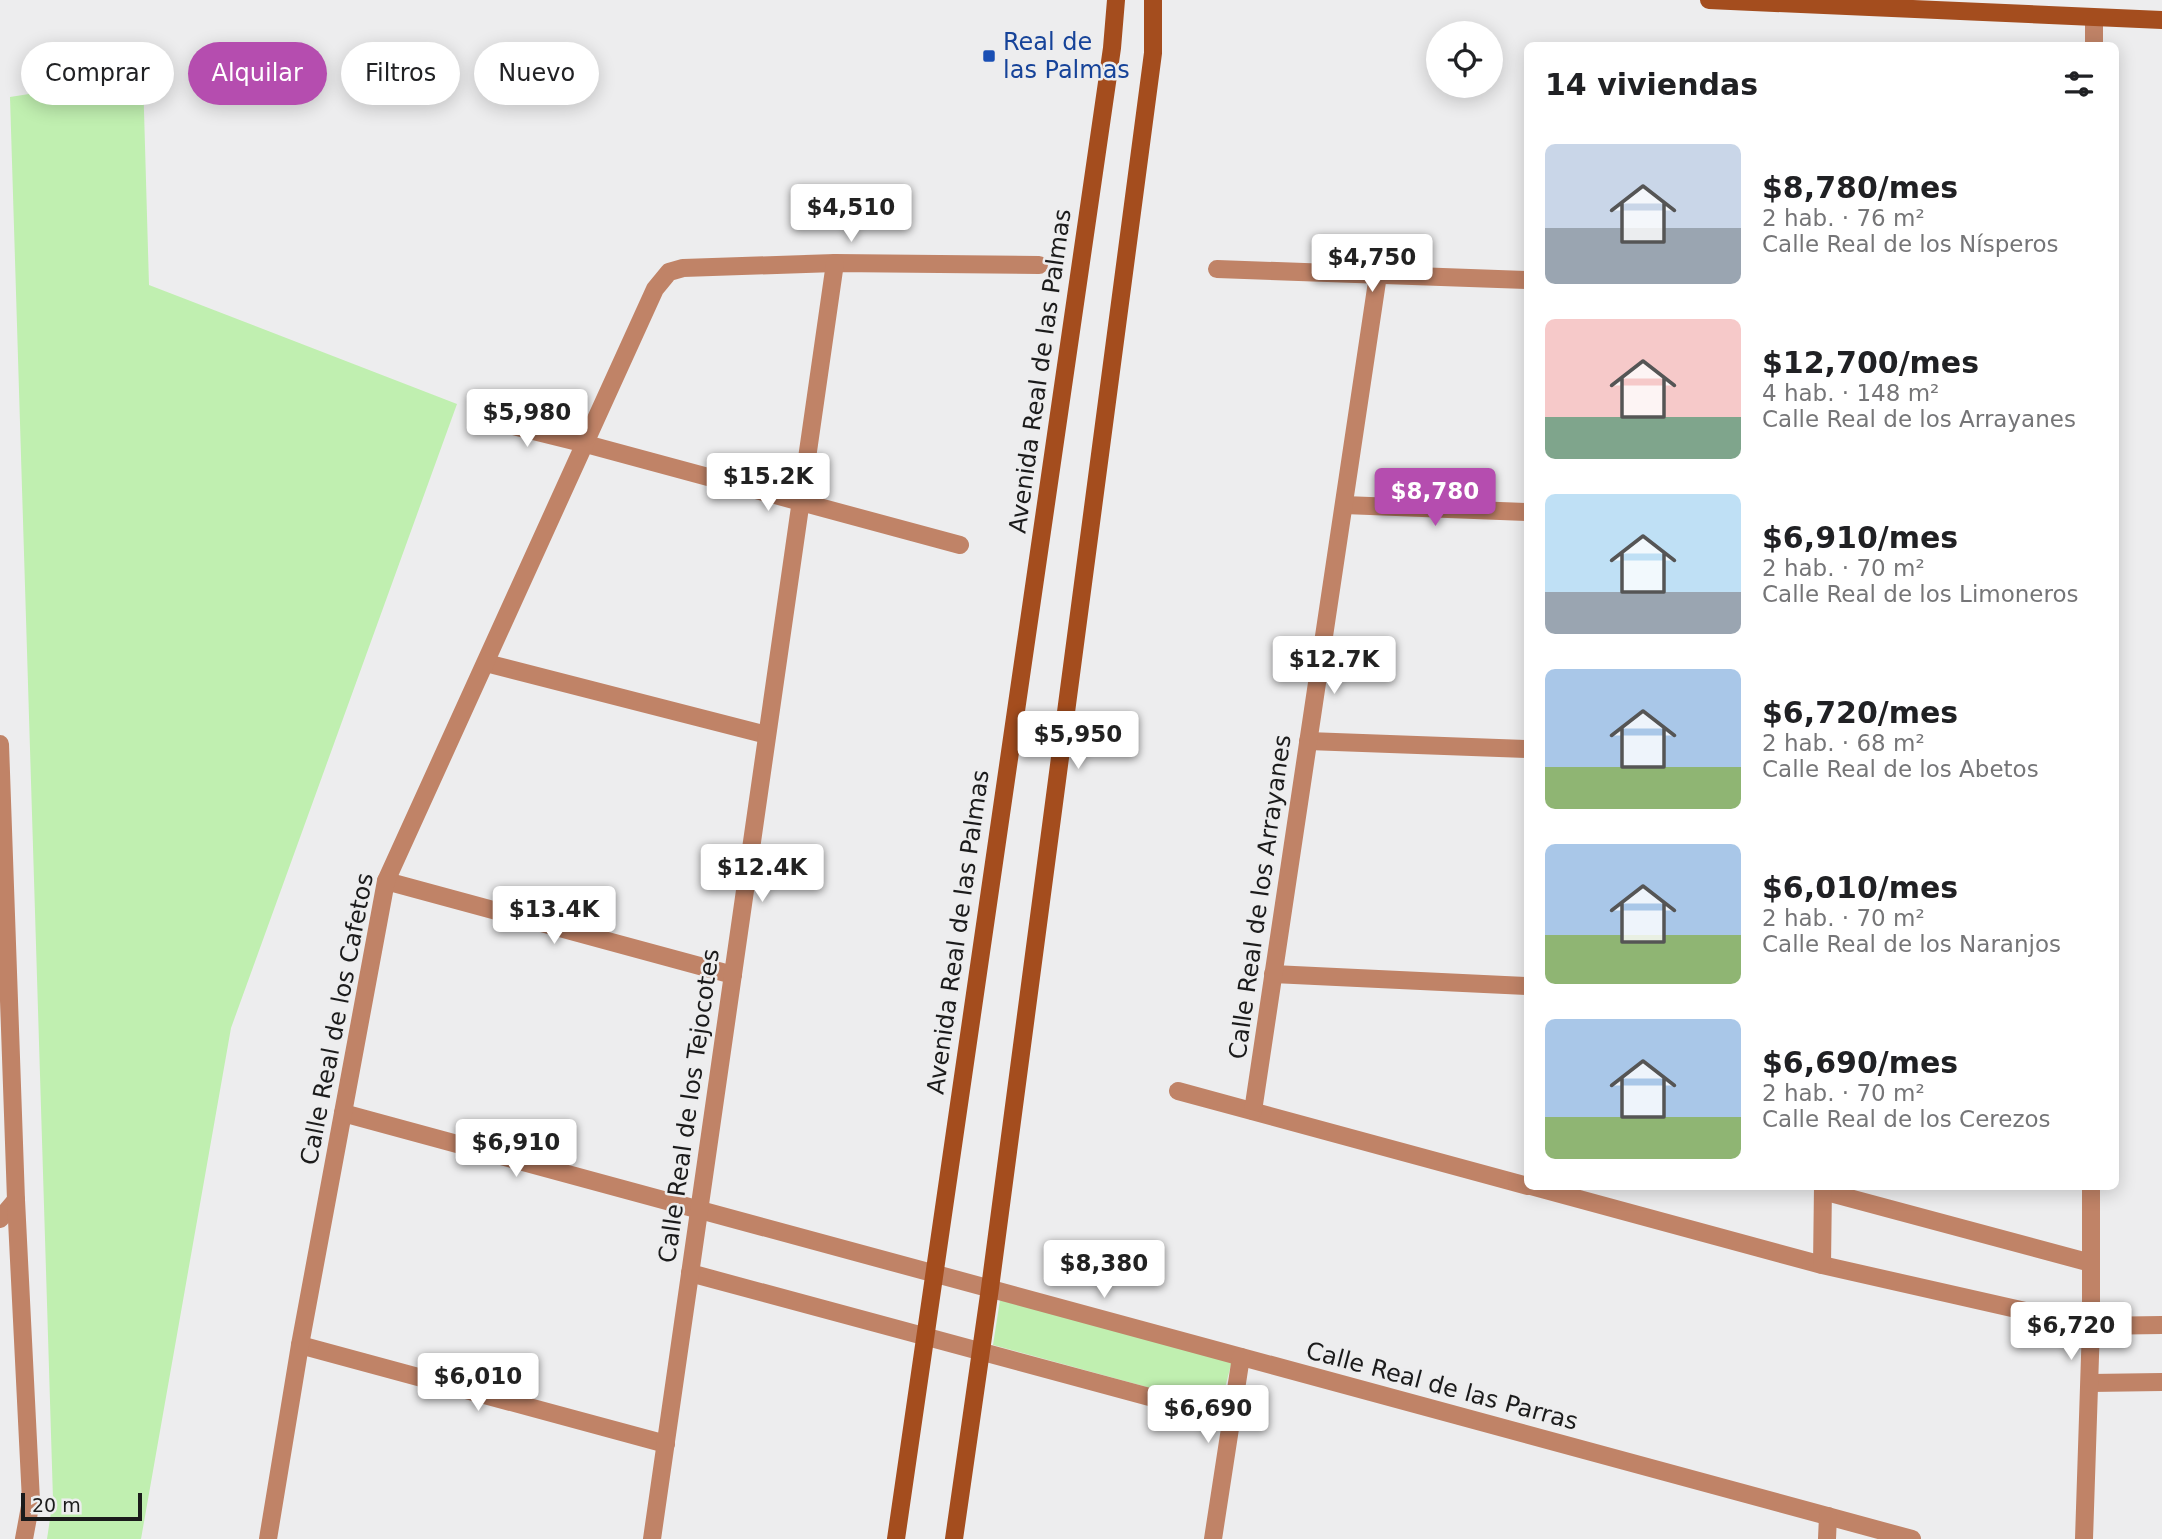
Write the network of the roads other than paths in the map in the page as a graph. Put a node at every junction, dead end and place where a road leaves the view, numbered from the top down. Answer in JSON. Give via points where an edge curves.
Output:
{"nodes":[{"id":1,"x":1116,"y":0,"type":"edge"},
{"id":2,"x":1153,"y":0,"type":"edge"},
{"id":3,"x":1709,"y":0,"type":"edge"},
{"id":4,"x":1962,"y":6,"type":"edge"},
{"id":5,"x":2094,"y":18,"type":"junction"},
{"id":6,"x":2162,"y":20,"type":"edge"},
{"id":7,"x":2094,"y":42,"type":"edge"},
{"id":8,"x":835,"y":263,"type":"junction"},
{"id":9,"x":1039,"y":265,"type":"dead end"},
{"id":10,"x":1217,"y":269,"type":"dead end"},
{"id":11,"x":1378,"y":275,"type":"junction"},
{"id":12,"x":1524,"y":280,"type":"edge"},
{"id":13,"x":477,"y":417,"type":"dead end"},
{"id":14,"x":586,"y":444,"type":"junction"},
{"id":15,"x":800,"y":502,"type":"junction"},
{"id":16,"x":1344,"y":505,"type":"junction"},
{"id":17,"x":1524,"y":512,"type":"edge"},
{"id":18,"x":960,"y":545,"type":"dead end"},
{"id":19,"x":486,"y":663,"type":"junction"},
{"id":20,"x":767,"y":735,"type":"junction"},
{"id":21,"x":1308,"y":741,"type":"junction"},
{"id":22,"x":0,"y":744,"type":"edge"},
{"id":23,"x":1524,"y":750,"type":"edge"},
{"id":24,"x":386,"y":881,"type":"junction"},
{"id":25,"x":1273,"y":974,"type":"junction"},
{"id":26,"x":733,"y":975,"type":"junction"},
{"id":27,"x":1524,"y":986,"type":"edge"},
{"id":28,"x":1178,"y":1091,"type":"dead end"},
{"id":29,"x":1253,"y":1111,"type":"junction"},
{"id":30,"x":343,"y":1113,"type":"junction"},
{"id":31,"x":1524,"y":1185,"type":"edge"},
{"id":32,"x":1544,"y":1190,"type":"edge"},
{"id":33,"x":1823,"y":1190,"type":"edge"},
{"id":34,"x":1827,"y":1190,"type":"edge"},
{"id":35,"x":2091,"y":1190,"type":"edge"},
{"id":36,"x":16,"y":1200,"type":"junction"},
{"id":37,"x":699,"y":1209,"type":"junction"},
{"id":38,"x":0,"y":1219,"type":"edge"},
{"id":39,"x":2091,"y":1263,"type":"junction"},
{"id":40,"x":1822,"y":1265,"type":"junction"},
{"id":41,"x":690,"y":1273,"type":"junction"},
{"id":42,"x":933,"y":1273,"type":"junction"},
{"id":43,"x":990,"y":1288,"type":"junction"},
{"id":44,"x":2162,"y":1325,"type":"edge"},
{"id":45,"x":2091,"y":1326,"type":"junction"},
{"id":46,"x":924,"y":1336,"type":"junction"},
{"id":47,"x":300,"y":1345,"type":"junction"},
{"id":48,"x":981,"y":1352,"type":"junction"},
{"id":49,"x":1241,"y":1357,"type":"junction"},
{"id":50,"x":2090,"y":1382,"type":"junction"},
{"id":51,"x":2162,"y":1382,"type":"edge"},
{"id":52,"x":1231,"y":1419,"type":"junction"},
{"id":53,"x":666,"y":1444,"type":"junction"},
{"id":54,"x":1828,"y":1516,"type":"junction"},
{"id":55,"x":24,"y":1539,"type":"edge"},
{"id":56,"x":268,"y":1539,"type":"edge"},
{"id":57,"x":652,"y":1539,"type":"edge"},
{"id":58,"x":896,"y":1539,"type":"edge"},
{"id":59,"x":954,"y":1539,"type":"edge"},
{"id":60,"x":1213,"y":1539,"type":"edge"},
{"id":61,"x":1827,"y":1539,"type":"edge"},
{"id":62,"x":1912,"y":1539,"type":"edge"},
{"id":63,"x":2084,"y":1539,"type":"edge"}],
"edges":[{"from":1,"to":42,"type":"street","name":"Avenida Real de las Palmas","via":[[1111,62]]},
{"from":2,"to":43,"type":"street","via":[[1153,53]]},
{"from":3,"to":4,"type":"street"},
{"from":4,"to":5,"type":"street"},
{"from":5,"to":6,"type":"street"},
{"from":5,"to":7,"type":"street"},
{"from":8,"to":9,"type":"street"},
{"from":8,"to":14,"type":"street","name":"Calle Real de los Cafetos","via":[[669,272],[655,289]]},
{"from":8,"to":15,"type":"street","name":"Calle Real de los Tejocotes"},
{"from":10,"to":11,"type":"street"},
{"from":11,"to":12,"type":"street"},
{"from":11,"to":16,"type":"street","name":"Calle Real de los Arrayanes"},
{"from":13,"to":14,"type":"street"},
{"from":14,"to":15,"type":"street"},
{"from":14,"to":19,"type":"street","name":"Calle Real de los Cafetos"},
{"from":15,"to":18,"type":"street"},
{"from":15,"to":20,"type":"street","name":"Calle Real de los Tejocotes"},
{"from":16,"to":17,"type":"street"},
{"from":16,"to":21,"type":"street","name":"Calle Real de los Arrayanes"},
{"from":19,"to":20,"type":"street"},
{"from":19,"to":24,"type":"street","name":"Calle Real de los Cafetos"},
{"from":20,"to":26,"type":"street","name":"Calle Real de los Tejocotes"},
{"from":21,"to":23,"type":"street"},
{"from":21,"to":25,"type":"street","name":"Calle Real de los Arrayanes"},
{"from":22,"to":36,"type":"street"},
{"from":24,"to":26,"type":"street"},
{"from":24,"to":30,"type":"street","name":"Calle Real de los Cafetos"},
{"from":25,"to":27,"type":"street"},
{"from":25,"to":29,"type":"street","name":"Calle Real de los Arrayanes"},
{"from":26,"to":37,"type":"street","name":"Calle Real de los Tejocotes"},
{"from":28,"to":29,"type":"street"},
{"from":29,"to":31,"type":"street"},
{"from":30,"to":37,"type":"street","name":"Calle Real de las Parras"},
{"from":30,"to":47,"type":"street","name":"Calle Real de los Cafetos"},
{"from":32,"to":40,"type":"street"},
{"from":33,"to":40,"type":"street"},
{"from":34,"to":39,"type":"street"},
{"from":35,"to":39,"type":"street"},
{"from":36,"to":38,"type":"street"},
{"from":36,"to":55,"type":"street","via":[[31,1501]]},
{"from":37,"to":41,"type":"street","name":"Calle Real de los Tejocotes"},
{"from":37,"to":42,"type":"street","name":"Calle Real de las Parras"},
{"from":39,"to":45,"type":"street"},
{"from":40,"to":45,"type":"street"},
{"from":41,"to":46,"type":"street"},
{"from":41,"to":53,"type":"street","name":"Calle Real de los Tejocotes"},
{"from":42,"to":43,"type":"street","name":"Calle Real de las Parras"},
{"from":42,"to":46,"type":"street","name":"Avenida Real de las Palmas"},
{"from":43,"to":48,"type":"street"},
{"from":43,"to":49,"type":"street","name":"Calle Real de las Parras"},
{"from":44,"to":45,"type":"street"},
{"from":45,"to":50,"type":"street"},
{"from":46,"to":48,"type":"street"},
{"from":46,"to":58,"type":"street","name":"Avenida Real de las Palmas"},
{"from":47,"to":53,"type":"street"},
{"from":47,"to":56,"type":"street","name":"Calle Real de los Cafetos"},
{"from":48,"to":52,"type":"street"},
{"from":48,"to":59,"type":"street"},
{"from":49,"to":52,"type":"street"},
{"from":49,"to":54,"type":"street","name":"Calle Real de las Parras"},
{"from":50,"to":51,"type":"street"},
{"from":50,"to":63,"type":"street"},
{"from":52,"to":60,"type":"street"},
{"from":53,"to":57,"type":"street","name":"Calle Real de los Tejocotes"},
{"from":54,"to":61,"type":"street"},
{"from":54,"to":62,"type":"street","name":"Calle Real de las Parras"}]}
